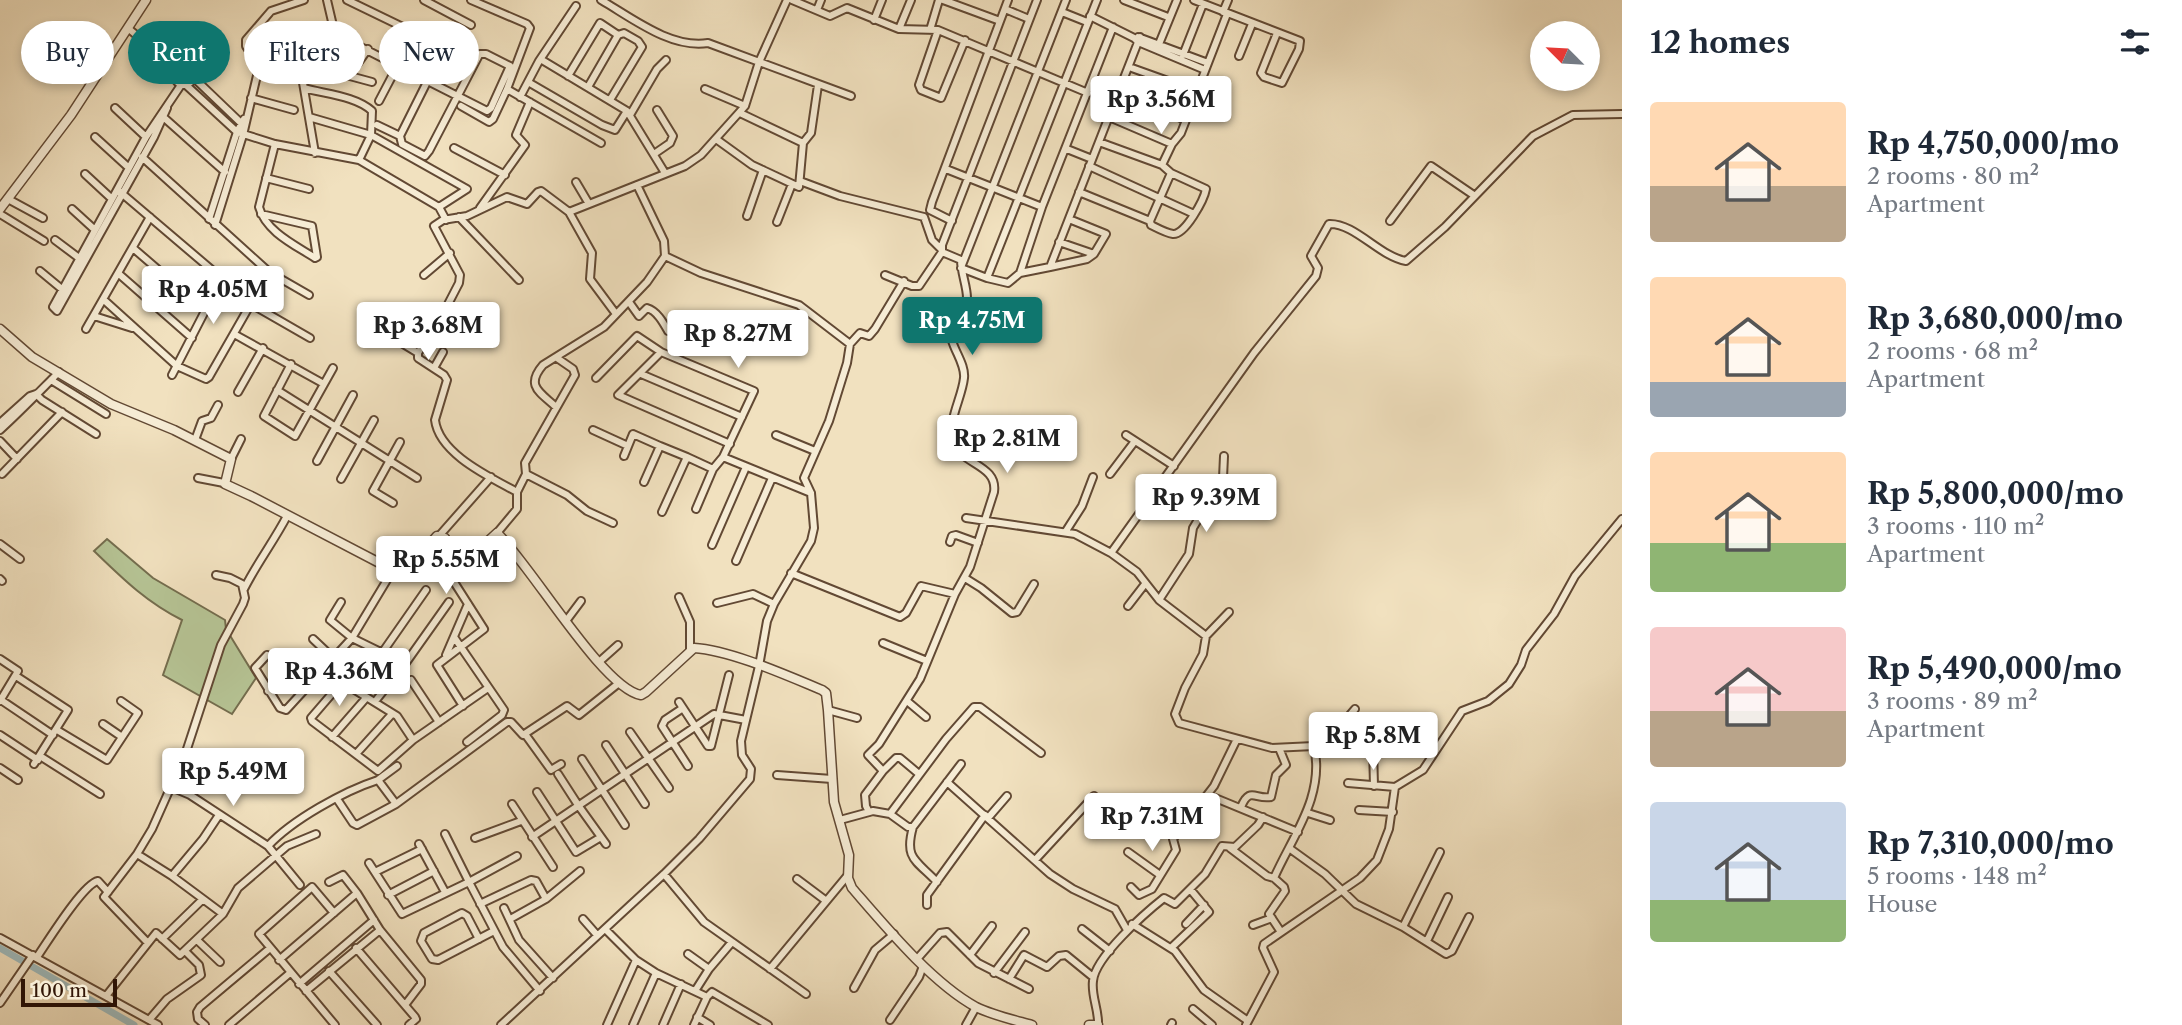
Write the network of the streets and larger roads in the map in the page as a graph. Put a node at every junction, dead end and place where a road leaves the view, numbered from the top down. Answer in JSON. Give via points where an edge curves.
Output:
{"nodes":[{"id":1,"x":146,"y":0,"type":"edge"},
{"id":2,"x":304,"y":0,"type":"edge"},
{"id":3,"x":327,"y":0,"type":"edge"},
{"id":4,"x":347,"y":0,"type":"edge"},
{"id":5,"x":424,"y":0,"type":"edge"},
{"id":6,"x":471,"y":0,"type":"edge"},
{"id":7,"x":601,"y":0,"type":"edge"},
{"id":8,"x":789,"y":0,"type":"edge"},
{"id":9,"x":821,"y":0,"type":"edge"},
{"id":10,"x":850,"y":0,"type":"edge"},
{"id":11,"x":882,"y":0,"type":"edge"},
{"id":12,"x":911,"y":0,"type":"edge"},
{"id":13,"x":941,"y":0,"type":"edge"},
{"id":14,"x":1008,"y":0,"type":"edge"},
{"id":15,"x":1037,"y":0,"type":"edge"},
{"id":16,"x":1066,"y":0,"type":"edge"},
{"id":17,"x":1097,"y":0,"type":"edge"},
{"id":18,"x":1124,"y":0,"type":"edge"},
{"id":19,"x":1177,"y":0,"type":"edge"},
{"id":20,"x":1228,"y":0,"type":"edge"},
{"id":21,"x":1198,"y":1,"type":"edge"},
{"id":22,"x":284,"y":5,"type":"edge"},
{"id":23,"x":576,"y":6,"type":"dead end"},
{"id":24,"x":847,"y":8,"type":"junction"},
{"id":25,"x":1005,"y":9,"type":"junction"},
{"id":26,"x":817,"y":10,"type":"junction"},
{"id":27,"x":1062,"y":12,"type":"junction"},
{"id":28,"x":1225,"y":13,"type":"junction"},
{"id":29,"x":1168,"y":18,"type":"junction"},
{"id":30,"x":1029,"y":19,"type":"junction"},
{"id":31,"x":1089,"y":19,"type":"junction"},
{"id":32,"x":874,"y":20,"type":"junction"},
{"id":33,"x":134,"y":21,"type":"edge"},
{"id":34,"x":262,"y":21,"type":"edge"},
{"id":35,"x":333,"y":21,"type":"edge"},
{"id":36,"x":390,"y":21,"type":"edge"},
{"id":37,"x":465,"y":21,"type":"edge"},
{"id":38,"x":1000,"y":21,"type":"junction"},
{"id":39,"x":1252,"y":24,"type":"junction"},
{"id":40,"x":1113,"y":27,"type":"junction"},
{"id":41,"x":900,"y":29,"type":"junction"},
{"id":42,"x":128,"y":30,"type":"edge"},
{"id":43,"x":930,"y":30,"type":"junction"},
{"id":44,"x":938,"y":30,"type":"junction"},
{"id":45,"x":1277,"y":33,"type":"junction"},
{"id":46,"x":618,"y":35,"type":"junction"},
{"id":47,"x":1137,"y":39,"type":"junction"},
{"id":48,"x":965,"y":40,"type":"junction"},
{"id":49,"x":1159,"y":44,"type":"junction"},
{"id":50,"x":365,"y":48,"type":"edge"},
{"id":51,"x":368,"y":50,"type":"junction"},
{"id":52,"x":989,"y":52,"type":"junction"},
{"id":53,"x":365,"y":54,"type":"edge"},
{"id":54,"x":379,"y":55,"type":"edge"},
{"id":55,"x":1239,"y":56,"type":"dead end"},
{"id":56,"x":1182,"y":57,"type":"junction"},
{"id":57,"x":542,"y":60,"type":"junction"},
{"id":58,"x":666,"y":60,"type":"dead end"},
{"id":59,"x":759,"y":62,"type":"junction"},
{"id":60,"x":1013,"y":62,"type":"junction"},
{"id":61,"x":1129,"y":67,"type":"junction"},
{"id":62,"x":1206,"y":67,"type":"junction"},
{"id":63,"x":1039,"y":72,"type":"junction"},
{"id":64,"x":568,"y":76,"type":"junction"},
{"id":65,"x":372,"y":82,"type":"dead end"},
{"id":66,"x":528,"y":82,"type":"junction"},
{"id":67,"x":1065,"y":83,"type":"junction"},
{"id":68,"x":200,"y":84,"type":"edge"},
{"id":69,"x":255,"y":84,"type":"edge"},
{"id":70,"x":388,"y":84,"type":"edge"},
{"id":71,"x":426,"y":84,"type":"edge"},
{"id":72,"x":434,"y":84,"type":"edge"},
{"id":73,"x":183,"y":85,"type":"joint"},
{"id":74,"x":818,"y":85,"type":"junction"},
{"id":75,"x":588,"y":87,"type":"junction"},
{"id":76,"x":304,"y":88,"type":"junction"},
{"id":77,"x":507,"y":89,"type":"junction"},
{"id":78,"x":705,"y":89,"type":"dead end"},
{"id":79,"x":1119,"y":91,"type":"junction"},
{"id":80,"x":1196,"y":91,"type":"junction"},
{"id":81,"x":1088,"y":93,"type":"junction"},
{"id":82,"x":457,"y":96,"type":"junction"},
{"id":83,"x":520,"y":96,"type":"junction"},
{"id":84,"x":850,"y":96,"type":"dead end"},
{"id":85,"x":251,"y":98,"type":"junction"},
{"id":86,"x":610,"y":100,"type":"junction"},
{"id":87,"x":379,"y":101,"type":"dead end"},
{"id":88,"x":530,"y":102,"type":"junction"},
{"id":89,"x":461,"y":106,"type":"dead end"},
{"id":90,"x":745,"y":106,"type":"junction"},
{"id":91,"x":114,"y":108,"type":"dead end"},
{"id":92,"x":294,"y":110,"type":"dead end"},
{"id":93,"x":657,"y":110,"type":"dead end"},
{"id":94,"x":628,"y":113,"type":"junction"},
{"id":95,"x":740,"y":113,"type":"junction"},
{"id":96,"x":1622,"y":114,"type":"edge"},
{"id":97,"x":232,"y":115,"type":"junction"},
{"id":98,"x":162,"y":116,"type":"junction"},
{"id":99,"x":309,"y":117,"type":"junction"},
{"id":100,"x":1109,"y":117,"type":"junction"},
{"id":101,"x":1185,"y":120,"type":"junction"},
{"id":102,"x":226,"y":122,"type":"junction"},
{"id":103,"x":243,"y":122,"type":"junction"},
{"id":104,"x":377,"y":125,"type":"dead end"},
{"id":105,"x":240,"y":133,"type":"junction"},
{"id":106,"x":371,"y":135,"type":"junction"},
{"id":107,"x":400,"y":136,"type":"junction"},
{"id":108,"x":95,"y":137,"type":"dead end"},
{"id":109,"x":146,"y":137,"type":"junction"},
{"id":110,"x":716,"y":139,"type":"junction"},
{"id":111,"x":1099,"y":142,"type":"junction"},
{"id":112,"x":601,"y":143,"type":"dead end"},
{"id":113,"x":803,"y":143,"type":"junction"},
{"id":114,"x":275,"y":144,"type":"junction"},
{"id":115,"x":1172,"y":144,"type":"junction"},
{"id":116,"x":454,"y":148,"type":"dead end"},
{"id":117,"x":1067,"y":149,"type":"junction"},
{"id":118,"x":315,"y":153,"type":"junction"},
{"id":119,"x":654,"y":154,"type":"junction"},
{"id":120,"x":140,"y":156,"type":"junction"},
{"id":121,"x":359,"y":160,"type":"junction"},
{"id":122,"x":1091,"y":163,"type":"junction"},
{"id":123,"x":1163,"y":165,"type":"junction"},
{"id":124,"x":129,"y":168,"type":"junction"},
{"id":125,"x":946,"y":169,"type":"junction"},
{"id":126,"x":763,"y":170,"type":"junction"},
{"id":127,"x":225,"y":172,"type":"junction"},
{"id":128,"x":665,"y":173,"type":"junction"},
{"id":129,"x":1171,"y":173,"type":"junction"},
{"id":130,"x":85,"y":174,"type":"dead end"},
{"id":131,"x":505,"y":175,"type":"junction"},
{"id":132,"x":266,"y":178,"type":"junction"},
{"id":133,"x":969,"y":178,"type":"junction"},
{"id":134,"x":800,"y":181,"type":"junction"},
{"id":135,"x":576,"y":182,"type":"dead end"},
{"id":136,"x":792,"y":184,"type":"junction"},
{"id":137,"x":637,"y":185,"type":"junction"},
{"id":138,"x":992,"y":187,"type":"junction"},
{"id":139,"x":309,"y":189,"type":"dead end"},
{"id":140,"x":1079,"y":191,"type":"junction"},
{"id":141,"x":120,"y":192,"type":"junction"},
{"id":142,"x":1475,"y":196,"type":"junction"},
{"id":143,"x":1018,"y":197,"type":"junction"},
{"id":144,"x":1160,"y":198,"type":"junction"},
{"id":145,"x":112,"y":199,"type":"junction"},
{"id":146,"x":3,"y":204,"type":"edge"},
{"id":147,"x":589,"y":204,"type":"junction"},
{"id":148,"x":439,"y":207,"type":"junction"},
{"id":149,"x":1042,"y":207,"type":"junction"},
{"id":150,"x":480,"y":208,"type":"junction"},
{"id":151,"x":72,"y":209,"type":"dead end"},
{"id":152,"x":569,"y":212,"type":"junction"},
{"id":153,"x":261,"y":214,"type":"junction"},
{"id":154,"x":1194,"y":214,"type":"junction"},
{"id":155,"x":149,"y":216,"type":"junction"},
{"id":156,"x":747,"y":216,"type":"dead end"},
{"id":157,"x":43,"y":218,"type":"dead end"},
{"id":158,"x":459,"y":218,"type":"junction"},
{"id":159,"x":209,"y":219,"type":"junction"},
{"id":160,"x":1069,"y":219,"type":"junction"},
{"id":161,"x":446,"y":220,"type":"junction"},
{"id":162,"x":952,"y":221,"type":"junction"},
{"id":163,"x":1150,"y":221,"type":"junction"},
{"id":164,"x":1390,"y":221,"type":"dead end"},
{"id":165,"x":777,"y":222,"type":"dead end"},
{"id":166,"x":215,"y":225,"type":"junction"},
{"id":167,"x":95,"y":230,"type":"junction"},
{"id":168,"x":55,"y":240,"type":"dead end"},
{"id":169,"x":44,"y":241,"type":"dead end"},
{"id":170,"x":1059,"y":242,"type":"junction"},
{"id":171,"x":133,"y":248,"type":"junction"},
{"id":172,"x":941,"y":251,"type":"junction"},
{"id":173,"x":450,"y":253,"type":"junction"},
{"id":174,"x":1094,"y":254,"type":"junction"},
{"id":175,"x":665,"y":256,"type":"junction"},
{"id":176,"x":82,"y":261,"type":"junction"},
{"id":177,"x":1049,"y":267,"type":"junction"},
{"id":178,"x":961,"y":268,"type":"junction"},
{"id":179,"x":40,"y":271,"type":"dead end"},
{"id":180,"x":269,"y":272,"type":"junction"},
{"id":181,"x":1020,"y":273,"type":"junction"},
{"id":182,"x":118,"y":274,"type":"junction"},
{"id":183,"x":424,"y":275,"type":"dead end"},
{"id":184,"x":885,"y":275,"type":"dead end"},
{"id":185,"x":987,"y":278,"type":"junction"},
{"id":186,"x":519,"y":280,"type":"dead end"},
{"id":187,"x":904,"y":281,"type":"junction"},
{"id":188,"x":63,"y":290,"type":"junction"},
{"id":189,"x":309,"y":295,"type":"dead end"},
{"id":190,"x":104,"y":300,"type":"junction"},
{"id":191,"x":629,"y":302,"type":"junction"},
{"id":192,"x":251,"y":304,"type":"junction"},
{"id":193,"x":206,"y":311,"type":"junction"},
{"id":194,"x":444,"y":312,"type":"junction"},
{"id":195,"x":616,"y":314,"type":"junction"},
{"id":196,"x":94,"y":316,"type":"junction"},
{"id":197,"x":465,"y":320,"type":"dead end"},
{"id":198,"x":134,"y":328,"type":"junction"},
{"id":199,"x":0,"y":329,"type":"edge"},
{"id":200,"x":86,"y":329,"type":"dead end"},
{"id":201,"x":668,"y":331,"type":"dead end"},
{"id":202,"x":234,"y":334,"type":"junction"},
{"id":203,"x":390,"y":336,"type":"dead end"},
{"id":204,"x":192,"y":338,"type":"junction"},
{"id":205,"x":310,"y":338,"type":"dead end"},
{"id":206,"x":850,"y":344,"type":"junction"},
{"id":207,"x":263,"y":348,"type":"junction"},
{"id":208,"x":443,"y":352,"type":"dead end"},
{"id":209,"x":662,"y":352,"type":"junction"},
{"id":210,"x":418,"y":353,"type":"junction"},
{"id":211,"x":557,"y":358,"type":"junction"},
{"id":212,"x":291,"y":364,"type":"junction"},
{"id":213,"x":177,"y":366,"type":"junction"},
{"id":214,"x":333,"y":368,"type":"dead end"},
{"id":215,"x":434,"y":369,"type":"junction"},
{"id":216,"x":59,"y":372,"type":"junction"},
{"id":217,"x":641,"y":374,"type":"junction"},
{"id":218,"x":173,"y":375,"type":"dead end"},
{"id":219,"x":596,"y":379,"type":"dead end"},
{"id":220,"x":51,"y":380,"type":"junction"},
{"id":221,"x":324,"y":384,"type":"junction"},
{"id":222,"x":277,"y":390,"type":"junction"},
{"id":223,"x":238,"y":393,"type":"dead end"},
{"id":224,"x":36,"y":394,"type":"junction"},
{"id":225,"x":353,"y":395,"type":"dead end"},
{"id":226,"x":218,"y":405,"type":"dead end"},
{"id":227,"x":556,"y":407,"type":"junction"},
{"id":228,"x":62,"y":412,"type":"junction"},
{"id":229,"x":309,"y":412,"type":"junction"},
{"id":230,"x":106,"y":414,"type":"dead end"},
{"id":231,"x":742,"y":417,"type":"junction"},
{"id":232,"x":374,"y":420,"type":"dead end"},
{"id":233,"x":0,"y":423,"type":"edge"},
{"id":234,"x":335,"y":428,"type":"junction"},
{"id":235,"x":0,"y":430,"type":"edge"},
{"id":236,"x":593,"y":430,"type":"dead end"},
{"id":237,"x":96,"y":434,"type":"dead end"},
{"id":238,"x":776,"y":435,"type":"dead end"},
{"id":239,"x":1126,"y":435,"type":"dead end"},
{"id":240,"x":241,"y":439,"type":"dead end"},
{"id":241,"x":195,"y":440,"type":"junction"},
{"id":242,"x":1135,"y":441,"type":"junction"},
{"id":243,"x":0,"y":442,"type":"edge"},
{"id":244,"x":400,"y":443,"type":"dead end"},
{"id":245,"x":360,"y":444,"type":"junction"},
{"id":246,"x":730,"y":444,"type":"junction"},
{"id":247,"x":628,"y":446,"type":"junction"},
{"id":248,"x":660,"y":446,"type":"junction"},
{"id":249,"x":815,"y":451,"type":"junction"},
{"id":250,"x":624,"y":456,"type":"dead end"},
{"id":251,"x":1224,"y":456,"type":"dead end"},
{"id":252,"x":687,"y":457,"type":"junction"},
{"id":253,"x":723,"y":457,"type":"junction"},
{"id":254,"x":231,"y":458,"type":"junction"},
{"id":255,"x":17,"y":459,"type":"junction"},
{"id":256,"x":317,"y":461,"type":"dead end"},
{"id":257,"x":389,"y":462,"type":"junction"},
{"id":258,"x":1174,"y":466,"type":"junction"},
{"id":259,"x":746,"y":467,"type":"junction"},
{"id":260,"x":713,"y":469,"type":"junction"},
{"id":261,"x":2,"y":474,"type":"dead end"},
{"id":262,"x":526,"y":474,"type":"junction"},
{"id":263,"x":1110,"y":474,"type":"dead end"},
{"id":264,"x":491,"y":477,"type":"junction"},
{"id":265,"x":1093,"y":477,"type":"dead end"},
{"id":266,"x":198,"y":478,"type":"dead end"},
{"id":267,"x":417,"y":478,"type":"dead end"},
{"id":268,"x":772,"y":478,"type":"junction"},
{"id":269,"x":341,"y":479,"type":"dead end"},
{"id":270,"x":644,"y":482,"type":"dead end"},
{"id":271,"x":224,"y":483,"type":"junction"},
{"id":272,"x":373,"y":491,"type":"junction"},
{"id":273,"x":517,"y":492,"type":"junction"},
{"id":274,"x":811,"y":494,"type":"junction"},
{"id":275,"x":368,"y":498,"type":"dead end"},
{"id":276,"x":393,"y":503,"type":"dead end"},
{"id":277,"x":696,"y":509,"type":"dead end"},
{"id":278,"x":662,"y":512,"type":"dead end"},
{"id":279,"x":287,"y":516,"type":"junction"},
{"id":280,"x":966,"y":518,"type":"dead end"},
{"id":281,"x":985,"y":519,"type":"junction"},
{"id":282,"x":1622,"y":519,"type":"edge"},
{"id":283,"x":613,"y":523,"type":"dead end"},
{"id":284,"x":1066,"y":531,"type":"junction"},
{"id":285,"x":497,"y":533,"type":"junction"},
{"id":286,"x":439,"y":536,"type":"junction"},
{"id":287,"x":950,"y":542,"type":"dead end"},
{"id":288,"x":978,"y":542,"type":"junction"},
{"id":289,"x":0,"y":544,"type":"edge"},
{"id":290,"x":712,"y":545,"type":"dead end"},
{"id":291,"x":1111,"y":553,"type":"junction"},
{"id":292,"x":20,"y":559,"type":"dead end"},
{"id":293,"x":736,"y":561,"type":"dead end"},
{"id":294,"x":461,"y":566,"type":"junction"},
{"id":295,"x":393,"y":570,"type":"junction"},
{"id":296,"x":791,"y":573,"type":"junction"},
{"id":297,"x":216,"y":575,"type":"dead end"},
{"id":298,"x":965,"y":578,"type":"junction"},
{"id":299,"x":1034,"y":584,"type":"dead end"},
{"id":300,"x":1145,"y":584,"type":"junction"},
{"id":301,"x":244,"y":589,"type":"junction"},
{"id":302,"x":426,"y":590,"type":"dead end"},
{"id":303,"x":955,"y":594,"type":"junction"},
{"id":304,"x":679,"y":597,"type":"dead end"},
{"id":305,"x":1159,"y":600,"type":"junction"},
{"id":306,"x":581,"y":601,"type":"dead end"},
{"id":307,"x":341,"y":602,"type":"dead end"},
{"id":308,"x":449,"y":602,"type":"dead end"},
{"id":309,"x":717,"y":603,"type":"dead end"},
{"id":310,"x":468,"y":604,"type":"junction"},
{"id":311,"x":774,"y":604,"type":"junction"},
{"id":312,"x":1128,"y":606,"type":"dead end"},
{"id":313,"x":1229,"y":612,"type":"dead end"},
{"id":314,"x":566,"y":621,"type":"junction"},
{"id":315,"x":1206,"y":636,"type":"junction"},
{"id":316,"x":454,"y":637,"type":"junction"},
{"id":317,"x":352,"y":638,"type":"junction"},
{"id":318,"x":313,"y":639,"type":"dead end"},
{"id":319,"x":883,"y":643,"type":"dead end"},
{"id":320,"x":618,"y":645,"type":"dead end"},
{"id":321,"x":460,"y":647,"type":"junction"},
{"id":322,"x":690,"y":650,"type":"junction"},
{"id":323,"x":382,"y":653,"type":"junction"},
{"id":324,"x":267,"y":655,"type":"dead end"},
{"id":325,"x":445,"y":656,"type":"junction"},
{"id":326,"x":332,"y":657,"type":"junction"},
{"id":327,"x":0,"y":659,"type":"edge"},
{"id":328,"x":297,"y":659,"type":"dead end"},
{"id":329,"x":927,"y":661,"type":"junction"},
{"id":330,"x":599,"y":662,"type":"junction"},
{"id":331,"x":405,"y":664,"type":"junction"},
{"id":332,"x":759,"y":666,"type":"junction"},
{"id":333,"x":289,"y":669,"type":"dead end"},
{"id":334,"x":316,"y":675,"type":"junction"},
{"id":335,"x":729,"y":675,"type":"dead end"},
{"id":336,"x":16,"y":676,"type":"junction"},
{"id":337,"x":411,"y":680,"type":"dead end"},
{"id":338,"x":619,"y":684,"type":"junction"},
{"id":339,"x":355,"y":686,"type":"dead end"},
{"id":340,"x":488,"y":688,"type":"junction"},
{"id":341,"x":268,"y":691,"type":"junction"},
{"id":342,"x":1,"y":698,"type":"edge"},
{"id":343,"x":366,"y":698,"type":"junction"},
{"id":344,"x":377,"y":699,"type":"dead end"},
{"id":345,"x":121,"y":701,"type":"dead end"},
{"id":346,"x":907,"y":701,"type":"junction"},
{"id":347,"x":463,"y":706,"type":"junction"},
{"id":348,"x":1355,"y":709,"type":"dead end"},
{"id":349,"x":828,"y":710,"type":"junction"},
{"id":350,"x":392,"y":714,"type":"junction"},
{"id":351,"x":720,"y":714,"type":"junction"},
{"id":352,"x":926,"y":717,"type":"dead end"},
{"id":353,"x":857,"y":718,"type":"dead end"},
{"id":354,"x":746,"y":720,"type":"junction"},
{"id":355,"x":439,"y":722,"type":"junction"},
{"id":356,"x":103,"y":724,"type":"dead end"},
{"id":357,"x":695,"y":726,"type":"junction"},
{"id":358,"x":630,"y":732,"type":"dead end"},
{"id":359,"x":55,"y":733,"type":"junction"},
{"id":360,"x":525,"y":734,"type":"junction"},
{"id":361,"x":0,"y":735,"type":"edge"},
{"id":362,"x":122,"y":737,"type":"junction"},
{"id":363,"x":332,"y":737,"type":"junction"},
{"id":364,"x":1237,"y":739,"type":"junction"},
{"id":365,"x":413,"y":740,"type":"junction"},
{"id":366,"x":671,"y":742,"type":"junction"},
{"id":367,"x":467,"y":743,"type":"dead end"},
{"id":368,"x":606,"y":745,"type":"dead end"},
{"id":369,"x":1314,"y":746,"type":"junction"},
{"id":370,"x":1373,"y":747,"type":"dead end"},
{"id":371,"x":1279,"y":748,"type":"junction"},
{"id":372,"x":1041,"y":753,"type":"dead end"},
{"id":373,"x":356,"y":754,"type":"junction"},
{"id":374,"x":648,"y":758,"type":"junction"},
{"id":375,"x":582,"y":759,"type":"dead end"},
{"id":376,"x":37,"y":760,"type":"junction"},
{"id":377,"x":561,"y":764,"type":"dead end"},
{"id":378,"x":961,"y":764,"type":"dead end"},
{"id":379,"x":397,"y":766,"type":"dead end"},
{"id":380,"x":688,"y":766,"type":"dead end"},
{"id":381,"x":0,"y":768,"type":"edge"},
{"id":382,"x":883,"y":771,"type":"junction"},
{"id":383,"x":558,"y":774,"type":"dead end"},
{"id":384,"x":625,"y":774,"type":"junction"},
{"id":385,"x":777,"y":775,"type":"dead end"},
{"id":386,"x":919,"y":775,"type":"junction"},
{"id":387,"x":831,"y":779,"type":"junction"},
{"id":388,"x":18,"y":780,"type":"dead end"},
{"id":389,"x":378,"y":780,"type":"junction"},
{"id":390,"x":947,"y":782,"type":"junction"},
{"id":391,"x":1348,"y":783,"type":"dead end"},
{"id":392,"x":1374,"y":786,"type":"junction"},
{"id":393,"x":171,"y":787,"type":"junction"},
{"id":394,"x":669,"y":788,"type":"dead end"},
{"id":395,"x":1395,"y":788,"type":"junction"},
{"id":396,"x":601,"y":790,"type":"junction"},
{"id":397,"x":537,"y":792,"type":"dead end"},
{"id":398,"x":100,"y":794,"type":"dead end"},
{"id":399,"x":1208,"y":795,"type":"junction"},
{"id":400,"x":1007,"y":796,"type":"dead end"},
{"id":401,"x":1094,"y":796,"type":"dead end"},
{"id":402,"x":337,"y":799,"type":"junction"},
{"id":403,"x":396,"y":804,"type":"junction"},
{"id":404,"x":512,"y":804,"type":"dead end"},
{"id":405,"x":645,"y":804,"type":"dead end"},
{"id":406,"x":578,"y":806,"type":"junction"},
{"id":407,"x":1241,"y":807,"type":"junction"},
{"id":408,"x":1163,"y":810,"type":"dead end"},
{"id":409,"x":1359,"y":810,"type":"dead end"},
{"id":410,"x":869,"y":812,"type":"junction"},
{"id":411,"x":1393,"y":812,"type":"junction"},
{"id":412,"x":1308,"y":813,"type":"junction"},
{"id":413,"x":890,"y":814,"type":"junction"},
{"id":414,"x":219,"y":815,"type":"junction"},
{"id":415,"x":987,"y":817,"type":"junction"},
{"id":416,"x":1263,"y":817,"type":"junction"},
{"id":417,"x":840,"y":820,"type":"junction"},
{"id":418,"x":1330,"y":820,"type":"dead end"},
{"id":419,"x":522,"y":821,"type":"junction"},
{"id":420,"x":556,"y":821,"type":"junction"},
{"id":421,"x":625,"y":825,"type":"dead end"},
{"id":422,"x":1184,"y":825,"type":"junction"},
{"id":423,"x":913,"y":827,"type":"junction"},
{"id":424,"x":1298,"y":832,"type":"junction"},
{"id":425,"x":316,"y":834,"type":"dead end"},
{"id":426,"x":445,"y":834,"type":"dead end"},
{"id":427,"x":532,"y":837,"type":"junction"},
{"id":428,"x":601,"y":837,"type":"junction"},
{"id":429,"x":475,"y":838,"type":"dead end"},
{"id":430,"x":607,"y":844,"type":"dead end"},
{"id":431,"x":268,"y":846,"type":"junction"},
{"id":432,"x":1230,"y":848,"type":"junction"},
{"id":433,"x":1289,"y":848,"type":"junction"},
{"id":434,"x":1128,"y":852,"type":"dead end"},
{"id":435,"x":1440,"y":852,"type":"dead end"},
{"id":436,"x":137,"y":855,"type":"junction"},
{"id":437,"x":277,"y":855,"type":"junction"},
{"id":438,"x":517,"y":856,"type":"dead end"},
{"id":439,"x":1035,"y":860,"type":"junction"},
{"id":440,"x":369,"y":863,"type":"dead end"},
{"id":441,"x":553,"y":867,"type":"dead end"},
{"id":442,"x":580,"y":871,"type":"dead end"},
{"id":443,"x":375,"y":872,"type":"junction"},
{"id":444,"x":434,"y":872,"type":"junction"},
{"id":445,"x":664,"y":874,"type":"junction"},
{"id":446,"x":848,"y":875,"type":"junction"},
{"id":447,"x":1160,"y":875,"type":"junction"},
{"id":448,"x":172,"y":876,"type":"junction"},
{"id":449,"x":1274,"y":878,"type":"junction"},
{"id":450,"x":797,"y":879,"type":"dead end"},
{"id":451,"x":329,"y":882,"type":"dead end"},
{"id":452,"x":469,"y":882,"type":"junction"},
{"id":453,"x":937,"y":882,"type":"junction"},
{"id":454,"x":300,"y":885,"type":"dead end"},
{"id":455,"x":1131,"y":887,"type":"dead end"},
{"id":456,"x":1152,"y":890,"type":"junction"},
{"id":457,"x":1190,"y":890,"type":"junction"},
{"id":458,"x":1342,"y":890,"type":"junction"},
{"id":459,"x":108,"y":892,"type":"junction"},
{"id":460,"x":445,"y":892,"type":"junction"},
{"id":461,"x":357,"y":893,"type":"junction"},
{"id":462,"x":388,"y":895,"type":"junction"},
{"id":463,"x":1448,"y":897,"type":"dead end"},
{"id":464,"x":1164,"y":898,"type":"junction"},
{"id":465,"x":203,"y":899,"type":"junction"},
{"id":466,"x":546,"y":899,"type":"junction"},
{"id":467,"x":825,"y":900,"type":"junction"},
{"id":468,"x":480,"y":904,"type":"junction"},
{"id":469,"x":927,"y":905,"type":"dead end"},
{"id":470,"x":1204,"y":905,"type":"junction"},
{"id":471,"x":504,"y":908,"type":"dead end"},
{"id":472,"x":334,"y":913,"type":"junction"},
{"id":473,"x":223,"y":914,"type":"junction"},
{"id":474,"x":1469,"y":916,"type":"dead end"},
{"id":475,"x":512,"y":918,"type":"dead end"},
{"id":476,"x":1272,"y":918,"type":"junction"},
{"id":477,"x":583,"y":919,"type":"dead end"},
{"id":478,"x":374,"y":920,"type":"junction"},
{"id":479,"x":1132,"y":924,"type":"junction"},
{"id":480,"x":1186,"y":924,"type":"dead end"},
{"id":481,"x":1253,"y":925,"type":"dead end"},
{"id":482,"x":992,"y":926,"type":"dead end"},
{"id":483,"x":1403,"y":927,"type":"junction"},
{"id":484,"x":605,"y":929,"type":"junction"},
{"id":485,"x":1082,"y":929,"type":"dead end"},
{"id":486,"x":380,"y":930,"type":"junction"},
{"id":487,"x":1127,"y":930,"type":"junction"},
{"id":488,"x":494,"y":931,"type":"junction"},
{"id":489,"x":1025,"y":932,"type":"dead end"},
{"id":490,"x":1281,"y":932,"type":"junction"},
{"id":491,"x":894,"y":934,"type":"junction"},
{"id":492,"x":597,"y":935,"type":"junction"},
{"id":493,"x":0,"y":937,"type":"edge"},
{"id":494,"x":162,"y":939,"type":"junction"},
{"id":495,"x":479,"y":939,"type":"junction"},
{"id":496,"x":197,"y":940,"type":"junction"},
{"id":497,"x":1427,"y":941,"type":"junction"},
{"id":498,"x":147,"y":942,"type":"junction"},
{"id":499,"x":732,"y":942,"type":"junction"},
{"id":500,"x":355,"y":948,"type":"junction"},
{"id":501,"x":1171,"y":948,"type":"junction"},
{"id":502,"x":269,"y":949,"type":"junction"},
{"id":503,"x":185,"y":951,"type":"junction"},
{"id":504,"x":1110,"y":951,"type":"junction"},
{"id":505,"x":688,"y":954,"type":"dead end"},
{"id":506,"x":970,"y":955,"type":"junction"},
{"id":507,"x":34,"y":956,"type":"junction"},
{"id":508,"x":279,"y":960,"type":"junction"},
{"id":509,"x":636,"y":960,"type":"junction"},
{"id":510,"x":220,"y":962,"type":"dead end"},
{"id":511,"x":920,"y":962,"type":"junction"},
{"id":512,"x":709,"y":969,"type":"junction"},
{"id":513,"x":770,"y":969,"type":"junction"},
{"id":514,"x":329,"y":971,"type":"junction"},
{"id":515,"x":290,"y":973,"type":"junction"},
{"id":516,"x":656,"y":973,"type":"junction"},
{"id":517,"x":994,"y":973,"type":"junction"},
{"id":518,"x":1093,"y":977,"type":"junction"},
{"id":519,"x":553,"y":978,"type":"junction"},
{"id":520,"x":1009,"y":979,"type":"junction"},
{"id":521,"x":299,"y":984,"type":"junction"},
{"id":522,"x":681,"y":984,"type":"junction"},
{"id":523,"x":854,"y":988,"type":"dead end"},
{"id":524,"x":1029,"y":989,"type":"dead end"},
{"id":525,"x":306,"y":991,"type":"junction"},
{"id":526,"x":540,"y":991,"type":"junction"},
{"id":527,"x":695,"y":991,"type":"junction"},
{"id":528,"x":806,"y":994,"type":"dead end"},
{"id":529,"x":106,"y":996,"type":"junction"},
{"id":530,"x":707,"y":997,"type":"junction"},
{"id":531,"x":0,"y":1001,"type":"edge"},
{"id":532,"x":405,"y":1005,"type":"junction"},
{"id":533,"x":976,"y":1007,"type":"junction"},
{"id":534,"x":1193,"y":1009,"type":"dead end"},
{"id":535,"x":149,"y":1020,"type":"junction"},
{"id":536,"x":890,"y":1020,"type":"dead end"},
{"id":537,"x":696,"y":1021,"type":"edge"},
{"id":538,"x":1004,"y":1021,"type":"edge"},
{"id":539,"x":202,"y":1023,"type":"edge"},
{"id":540,"x":1247,"y":1023,"type":"edge"},
{"id":541,"x":158,"y":1025,"type":"edge"},
{"id":542,"x":191,"y":1025,"type":"edge"},
{"id":543,"x":229,"y":1025,"type":"edge"},
{"id":544,"x":335,"y":1025,"type":"edge"},
{"id":545,"x":377,"y":1025,"type":"edge"},
{"id":546,"x":409,"y":1025,"type":"edge"},
{"id":547,"x":501,"y":1025,"type":"edge"},
{"id":548,"x":607,"y":1025,"type":"edge"},
{"id":549,"x":633,"y":1025,"type":"edge"},
{"id":550,"x":663,"y":1025,"type":"edge"},
{"id":551,"x":710,"y":1025,"type":"edge"},
{"id":552,"x":768,"y":1025,"type":"edge"},
{"id":553,"x":966,"y":1025,"type":"edge"},
{"id":554,"x":1032,"y":1025,"type":"edge"},
{"id":555,"x":1088,"y":1025,"type":"edge"},
{"id":556,"x":1098,"y":1025,"type":"edge"},
{"id":557,"x":1212,"y":1025,"type":"edge"}],
"edges":[{"from":1,"to":33,"type":"street"},
{"from":2,"to":22,"type":"street"},
{"from":3,"to":35,"type":"street"},
{"from":4,"to":36,"type":"street"},
{"from":5,"to":37,"type":"street"},
{"from":6,"to":77,"type":"street","via":[[529,26]]},
{"from":7,"to":59,"type":"street","via":[[684,44],[708,43]]},
{"from":8,"to":26,"type":"street"},
{"from":8,"to":59,"type":"street"},
{"from":9,"to":26,"type":"street"},
{"from":10,"to":24,"type":"street"},
{"from":11,"to":32,"type":"street"},
{"from":12,"to":41,"type":"street"},
{"from":13,"to":38,"type":"street"},
{"from":13,"to":43,"type":"street"},
{"from":14,"to":25,"type":"street"},
{"from":15,"to":30,"type":"street"},
{"from":16,"to":27,"type":"street"},
{"from":17,"to":31,"type":"street"},
{"from":18,"to":29,"type":"street"},
{"from":19,"to":29,"type":"street"},
{"from":20,"to":28,"type":"street"},
{"from":21,"to":28,"type":"street"},
{"from":21,"to":56,"type":"street"},
{"from":22,"to":34,"type":"street"},
{"from":23,"to":57,"type":"street"},
{"from":24,"to":26,"type":"street","via":[[834,16]]},
{"from":24,"to":32,"type":"street"},
{"from":25,"to":30,"type":"street"},
{"from":25,"to":38,"type":"street"},
{"from":27,"to":31,"type":"street"},
{"from":27,"to":63,"type":"street"},
{"from":28,"to":39,"type":"street"},
{"from":28,"to":62,"type":"street"},
{"from":29,"to":49,"type":"street"},
{"from":30,"to":60,"type":"street"},
{"from":31,"to":40,"type":"street"},
{"from":31,"to":67,"type":"street"},
{"from":32,"to":41,"type":"street"},
{"from":38,"to":52,"type":"street"},
{"from":39,"to":45,"type":"street"},
{"from":39,"to":55,"type":"street"},
{"from":40,"to":47,"type":"street"},
{"from":40,"to":81,"type":"street"},
{"from":41,"to":43,"type":"street"},
{"from":42,"to":146,"type":"street"},
{"from":43,"to":44,"type":"street"},
{"from":44,"to":48,"type":"street"},
{"from":44,"to":48,"type":"street","via":[[919,85],[941,98]]},
{"from":45,"to":45,"type":"street","via":[[1301,43],[1282,83],[1261,72]]},
{"from":46,"to":64,"type":"street","via":[[599,24]]},
{"from":46,"to":75,"type":"street"},
{"from":46,"to":86,"type":"street","via":[[624,33],[642,47]]},
{"from":47,"to":49,"type":"street"},
{"from":47,"to":56,"type":"street"},
{"from":47,"to":61,"type":"street"},
{"from":48,"to":52,"type":"street"},
{"from":49,"to":56,"type":"street"},
{"from":50,"to":51,"type":"street"},
{"from":51,"to":53,"type":"street"},
{"from":51,"to":54,"type":"street"},
{"from":52,"to":60,"type":"street"},
{"from":52,"to":125,"type":"street"},
{"from":56,"to":62,"type":"street"},
{"from":57,"to":64,"type":"street"},
{"from":57,"to":66,"type":"street"},
{"from":58,"to":94,"type":"street"},
{"from":59,"to":74,"type":"street"},
{"from":59,"to":90,"type":"street"},
{"from":60,"to":63,"type":"street"},
{"from":60,"to":133,"type":"street"},
{"from":61,"to":79,"type":"street"},
{"from":61,"to":80,"type":"street"},
{"from":62,"to":80,"type":"street"},
{"from":63,"to":67,"type":"street"},
{"from":63,"to":138,"type":"street"},
{"from":64,"to":75,"type":"street"},
{"from":65,"to":76,"type":"street","via":[[309,65],[304,70]]},
{"from":66,"to":83,"type":"street"},
{"from":66,"to":94,"type":"street","via":[[615,130]]},
{"from":67,"to":81,"type":"street"},
{"from":67,"to":143,"type":"street"},
{"from":68,"to":97,"type":"street"},
{"from":69,"to":85,"type":"street"},
{"from":70,"to":87,"type":"street"},
{"from":71,"to":107,"type":"street"},
{"from":72,"to":82,"type":"street"},
{"from":73,"to":98,"type":"street"},
{"from":73,"to":102,"type":"street"},
{"from":74,"to":84,"type":"street"},
{"from":74,"to":113,"type":"street","via":[[811,133]]},
{"from":75,"to":86,"type":"street"},
{"from":76,"to":99,"type":"street"},
{"from":76,"to":106,"type":"street","via":[[369,108]]},
{"from":77,"to":83,"type":"street"},
{"from":77,"to":89,"type":"street","via":[[489,122]]},
{"from":78,"to":90,"type":"street"},
{"from":79,"to":100,"type":"street"},
{"from":79,"to":101,"type":"street"},
{"from":80,"to":101,"type":"street"},
{"from":81,"to":117,"type":"street"},
{"from":82,"to":82,"type":"street","via":[[489,110],[510,66],[480,54]]},
{"from":82,"to":107,"type":"street","via":[[425,156],[402,144]]},
{"from":83,"to":88,"type":"street"},
{"from":85,"to":92,"type":"street"},
{"from":85,"to":103,"type":"street"},
{"from":86,"to":94,"type":"street"},
{"from":88,"to":112,"type":"street"},
{"from":88,"to":131,"type":"street","via":[[516,135],[525,145]]},
{"from":90,"to":95,"type":"street"},
{"from":91,"to":109,"type":"street"},
{"from":93,"to":119,"type":"street","via":[[673,136]]},
{"from":94,"to":119,"type":"street"},
{"from":95,"to":110,"type":"street"},
{"from":95,"to":113,"type":"street"},
{"from":96,"to":142,"type":"street","via":[[1573,115],[1533,136]]},
{"from":97,"to":102,"type":"street"},
{"from":97,"to":103,"type":"street"},
{"from":98,"to":109,"type":"street"},
{"from":98,"to":120,"type":"street"},
{"from":98,"to":127,"type":"street"},
{"from":99,"to":106,"type":"street"},
{"from":99,"to":118,"type":"street"},
{"from":100,"to":111,"type":"street"},
{"from":100,"to":115,"type":"street"},
{"from":101,"to":115,"type":"street"},
{"from":102,"to":105,"type":"street"},
{"from":103,"to":105,"type":"street"},
{"from":104,"to":107,"type":"street"},
{"from":105,"to":114,"type":"street"},
{"from":105,"to":127,"type":"street"},
{"from":105,"to":166,"type":"street"},
{"from":106,"to":121,"type":"street"},
{"from":106,"to":148,"type":"street","via":[[467,189]]},
{"from":108,"to":124,"type":"street"},
{"from":109,"to":120,"type":"street"},
{"from":110,"to":126,"type":"street"},
{"from":110,"to":128,"type":"street","via":[[685,166]]},
{"from":111,"to":122,"type":"street"},
{"from":111,"to":123,"type":"street"},
{"from":113,"to":134,"type":"street"},
{"from":114,"to":118,"type":"street"},
{"from":114,"to":132,"type":"street"},
{"from":115,"to":123,"type":"street"},
{"from":116,"to":131,"type":"street"},
{"from":117,"to":122,"type":"street"},
{"from":117,"to":149,"type":"street"},
{"from":118,"to":121,"type":"street"},
{"from":119,"to":128,"type":"street"},
{"from":120,"to":124,"type":"street"},
{"from":120,"to":141,"type":"street"},
{"from":120,"to":159,"type":"street"},
{"from":121,"to":148,"type":"street"},
{"from":122,"to":140,"type":"street"},
{"from":122,"to":144,"type":"street"},
{"from":123,"to":129,"type":"street"},
{"from":124,"to":141,"type":"street"},
{"from":125,"to":133,"type":"street"},
{"from":125,"to":162,"type":"street","via":[[930,210]]},
{"from":126,"to":136,"type":"street"},
{"from":126,"to":156,"type":"street"},
{"from":127,"to":159,"type":"street"},
{"from":128,"to":137,"type":"street"},
{"from":129,"to":144,"type":"street"},
{"from":129,"to":154,"type":"street","via":[[1206,189]]},
{"from":130,"to":145,"type":"street"},
{"from":131,"to":150,"type":"street"},
{"from":132,"to":139,"type":"street"},
{"from":132,"to":153,"type":"street"},
{"from":133,"to":138,"type":"street"},
{"from":133,"to":162,"type":"street"},
{"from":134,"to":136,"type":"street","via":[[799,187]]},
{"from":134,"to":172,"type":"street","via":[[924,217]]},
{"from":135,"to":147,"type":"street"},
{"from":136,"to":165,"type":"street"},
{"from":137,"to":147,"type":"street"},
{"from":137,"to":175,"type":"street","via":[[664,241]]},
{"from":138,"to":143,"type":"street"},
{"from":138,"to":178,"type":"street"},
{"from":140,"to":160,"type":"street"},
{"from":140,"to":163,"type":"street"},
{"from":141,"to":145,"type":"street"},
{"from":141,"to":155,"type":"street"},
{"from":141,"to":176,"type":"street"},
{"from":142,"to":164,"type":"street","via":[[1431,166]]},
{"from":142,"to":258,"type":"street","via":[[1406,261],[1329,224],[1311,256],[1318,268],[1316,276],[1254,353]]},
{"from":143,"to":149,"type":"street"},
{"from":143,"to":185,"type":"street"},
{"from":144,"to":154,"type":"street"},
{"from":144,"to":163,"type":"street"},
{"from":145,"to":167,"type":"street"},
{"from":146,"to":157,"type":"street"},
{"from":146,"to":169,"type":"street"},
{"from":147,"to":152,"type":"street"},
{"from":148,"to":161,"type":"street"},
{"from":149,"to":181,"type":"street"},
{"from":150,"to":152,"type":"street","via":[[507,197],[527,204],[541,191]]},
{"from":150,"to":158,"type":"street"},
{"from":151,"to":167,"type":"street"},
{"from":152,"to":195,"type":"street","via":[[592,253],[590,279]]},
{"from":153,"to":153,"type":"street","via":[[312,226],[317,257],[278,233]]},
{"from":154,"to":163,"type":"street","via":[[1181,232],[1173,234]]},
{"from":155,"to":171,"type":"street"},
{"from":155,"to":193,"type":"street","via":[[219,276],[220,284]]},
{"from":158,"to":161,"type":"street"},
{"from":158,"to":186,"type":"street"},
{"from":159,"to":166,"type":"street"},
{"from":160,"to":170,"type":"street"},
{"from":160,"to":174,"type":"street","via":[[1105,233]]},
{"from":161,"to":173,"type":"street","via":[[434,229]]},
{"from":162,"to":172,"type":"street"},
{"from":166,"to":180,"type":"street"},
{"from":167,"to":176,"type":"street"},
{"from":168,"to":176,"type":"street"},
{"from":170,"to":174,"type":"street"},
{"from":170,"to":177,"type":"street"},
{"from":171,"to":182,"type":"street"},
{"from":171,"to":193,"type":"street"},
{"from":172,"to":178,"type":"street","via":[[961,260]]},
{"from":172,"to":187,"type":"street","via":[[919,286]]},
{"from":173,"to":183,"type":"street"},
{"from":173,"to":194,"type":"street","via":[[460,275]]},
{"from":174,"to":177,"type":"street"},
{"from":175,"to":191,"type":"street"},
{"from":175,"to":206,"type":"street","via":[[701,273],[799,305]]},
{"from":176,"to":188,"type":"street"},
{"from":176,"to":188,"type":"street","via":[[58,311],[53,308]]},
{"from":177,"to":181,"type":"street"},
{"from":178,"to":185,"type":"street"},
{"from":178,"to":281,"type":"street","via":[[967,299],[951,326],[965,375],[952,434],[962,455],[996,483]]},
{"from":179,"to":188,"type":"street"},
{"from":180,"to":189,"type":"street"},
{"from":180,"to":192,"type":"street"},
{"from":181,"to":185,"type":"street","via":[[1008,283]]},
{"from":182,"to":190,"type":"street"},
{"from":182,"to":204,"type":"street"},
{"from":184,"to":187,"type":"street"},
{"from":187,"to":206,"type":"street","via":[[875,329],[869,336],[860,333]]},
{"from":190,"to":196,"type":"street"},
{"from":190,"to":198,"type":"street"},
{"from":191,"to":195,"type":"street"},
{"from":191,"to":201,"type":"street","via":[[639,316],[650,309]]},
{"from":192,"to":202,"type":"street"},
{"from":192,"to":205,"type":"street"},
{"from":193,"to":204,"type":"street"},
{"from":194,"to":197,"type":"street"},
{"from":194,"to":210,"type":"street"},
{"from":195,"to":211,"type":"street"},
{"from":196,"to":198,"type":"street"},
{"from":196,"to":200,"type":"street"},
{"from":198,"to":213,"type":"street"},
{"from":199,"to":216,"type":"street","via":[[32,357]]},
{"from":202,"to":207,"type":"street"},
{"from":202,"to":213,"type":"street","via":[[207,378]]},
{"from":203,"to":210,"type":"street"},
{"from":204,"to":213,"type":"street"},
{"from":206,"to":249,"type":"street","via":[[829,421]]},
{"from":207,"to":212,"type":"street"},
{"from":207,"to":223,"type":"street"},
{"from":208,"to":215,"type":"street"},
{"from":209,"to":217,"type":"street"},
{"from":209,"to":219,"type":"street","via":[[637,336]]},
{"from":209,"to":231,"type":"street","via":[[754,391]]},
{"from":210,"to":215,"type":"street","via":[[418,358]]},
{"from":211,"to":227,"type":"street","via":[[575,375]]},
{"from":211,"to":227,"type":"street","via":[[543,365],[534,379],[536,388]]},
{"from":212,"to":221,"type":"street"},
{"from":212,"to":222,"type":"street"},
{"from":213,"to":218,"type":"street"},
{"from":214,"to":221,"type":"street"},
{"from":215,"to":264,"type":"street","via":[[447,380],[435,420],[446,447]]},
{"from":216,"to":220,"type":"street"},
{"from":216,"to":241,"type":"street","via":[[111,404]]},
{"from":217,"to":231,"type":"street"},
{"from":217,"to":246,"type":"street","via":[[618,395]]},
{"from":220,"to":224,"type":"street"},
{"from":220,"to":230,"type":"street"},
{"from":221,"to":229,"type":"street"},
{"from":222,"to":229,"type":"street"},
{"from":222,"to":229,"type":"street","via":[[265,418],[295,436]]},
{"from":224,"to":228,"type":"street"},
{"from":224,"to":233,"type":"street"},
{"from":224,"to":235,"type":"street"},
{"from":225,"to":234,"type":"street"},
{"from":226,"to":241,"type":"street","via":[[211,418],[202,421]]},
{"from":227,"to":262,"type":"street","via":[[525,463]]},
{"from":228,"to":237,"type":"street"},
{"from":228,"to":255,"type":"street"},
{"from":229,"to":234,"type":"street"},
{"from":231,"to":246,"type":"street"},
{"from":232,"to":245,"type":"street"},
{"from":234,"to":245,"type":"street"},
{"from":234,"to":256,"type":"street"},
{"from":236,"to":247,"type":"street"},
{"from":238,"to":249,"type":"street"},
{"from":239,"to":242,"type":"street"},
{"from":240,"to":254,"type":"street"},
{"from":241,"to":254,"type":"street"},
{"from":242,"to":258,"type":"street"},
{"from":242,"to":263,"type":"street"},
{"from":243,"to":255,"type":"street"},
{"from":244,"to":257,"type":"street"},
{"from":245,"to":257,"type":"street"},
{"from":245,"to":269,"type":"street"},
{"from":246,"to":253,"type":"street"},
{"from":247,"to":248,"type":"street","via":[[634,434]]},
{"from":247,"to":250,"type":"street"},
{"from":248,"to":252,"type":"street"},
{"from":248,"to":270,"type":"street"},
{"from":249,"to":274,"type":"street","via":[[804,478]]},
{"from":251,"to":305,"type":"street","via":[[1223,478],[1192,528],[1189,554]]},
{"from":252,"to":260,"type":"street"},
{"from":252,"to":278,"type":"street"},
{"from":253,"to":259,"type":"street"},
{"from":253,"to":260,"type":"street"},
{"from":254,"to":271,"type":"street"},
{"from":255,"to":261,"type":"street"},
{"from":257,"to":267,"type":"street"},
{"from":257,"to":272,"type":"street"},
{"from":258,"to":291,"type":"street"},
{"from":259,"to":268,"type":"street"},
{"from":259,"to":290,"type":"street"},
{"from":260,"to":277,"type":"street"},
{"from":262,"to":273,"type":"street"},
{"from":262,"to":283,"type":"street"},
{"from":264,"to":273,"type":"street"},
{"from":264,"to":286,"type":"street"},
{"from":265,"to":284,"type":"street"},
{"from":266,"to":271,"type":"street"},
{"from":268,"to":274,"type":"street"},
{"from":268,"to":293,"type":"street"},
{"from":271,"to":279,"type":"street"},
{"from":272,"to":275,"type":"street"},
{"from":272,"to":276,"type":"street"},
{"from":273,"to":285,"type":"street","via":[[517,509]]},
{"from":274,"to":296,"type":"street","via":[[814,528]]},
{"from":279,"to":295,"type":"street"},
{"from":279,"to":301,"type":"street"},
{"from":280,"to":281,"type":"street"},
{"from":281,"to":284,"type":"street"},
{"from":281,"to":288,"type":"street"},
{"from":282,"to":395,"type":"street","via":[[1575,576],[1509,684],[1488,701],[1462,710],[1423,769]]},
{"from":284,"to":291,"type":"street"},
{"from":285,"to":294,"type":"street"},
{"from":285,"to":314,"type":"street"},
{"from":286,"to":294,"type":"street","via":[[448,542]]},
{"from":286,"to":295,"type":"street","via":[[407,570]]},
{"from":287,"to":288,"type":"street","via":[[956,535]]},
{"from":288,"to":298,"type":"street"},
{"from":289,"to":292,"type":"street"},
{"from":291,"to":300,"type":"street"},
{"from":294,"to":310,"type":"street","via":[[454,582]]},
{"from":295,"to":317,"type":"street"},
{"from":296,"to":303,"type":"street","via":[[900,617],[921,586]]},
{"from":296,"to":311,"type":"street"},
{"from":297,"to":301,"type":"street","via":[[239,582]]},
{"from":298,"to":299,"type":"street","via":[[1012,613]]},
{"from":298,"to":303,"type":"street"},
{"from":300,"to":305,"type":"street"},
{"from":300,"to":312,"type":"street"},
{"from":301,"to":393,"type":"street","via":[[243,604],[222,645]]},
{"from":302,"to":323,"type":"street"},
{"from":303,"to":329,"type":"street"},
{"from":304,"to":322,"type":"street","via":[[690,622]]},
{"from":305,"to":315,"type":"street"},
{"from":306,"to":314,"type":"street"},
{"from":307,"to":317,"type":"street","via":[[330,620]]},
{"from":308,"to":331,"type":"street"},
{"from":309,"to":311,"type":"street","via":[[753,594]]},
{"from":310,"to":316,"type":"street"},
{"from":310,"to":321,"type":"street","via":[[484,629]]},
{"from":311,"to":332,"type":"street"},
{"from":313,"to":315,"type":"street"},
{"from":314,"to":330,"type":"street"},
{"from":315,"to":364,"type":"street","via":[[1203,654],[1175,717],[1179,723]]},
{"from":316,"to":321,"type":"street"},
{"from":316,"to":325,"type":"street"},
{"from":317,"to":323,"type":"street"},
{"from":317,"to":326,"type":"street"},
{"from":318,"to":326,"type":"street"},
{"from":319,"to":329,"type":"street"},
{"from":320,"to":330,"type":"street"},
{"from":321,"to":325,"type":"street"},
{"from":321,"to":340,"type":"street"},
{"from":322,"to":332,"type":"street","via":[[711,651]]},
{"from":322,"to":338,"type":"street","via":[[641,695]]},
{"from":323,"to":331,"type":"street"},
{"from":323,"to":339,"type":"street"},
{"from":324,"to":341,"type":"street","via":[[255,668]]},
{"from":325,"to":347,"type":"street","via":[[437,665]]},
{"from":326,"to":334,"type":"street"},
{"from":327,"to":336,"type":"street","via":[[18,671]]},
{"from":328,"to":334,"type":"street"},
{"from":329,"to":346,"type":"street"},
{"from":330,"to":338,"type":"street"},
{"from":331,"to":344,"type":"street"},
{"from":332,"to":349,"type":"street","via":[[822,690]]},
{"from":332,"to":354,"type":"street"},
{"from":333,"to":341,"type":"street"},
{"from":334,"to":341,"type":"street","via":[[286,709],[280,708]]},
{"from":335,"to":351,"type":"street"},
{"from":336,"to":342,"type":"street"},
{"from":336,"to":359,"type":"street","via":[[67,708]]},
{"from":337,"to":355,"type":"street"},
{"from":338,"to":360,"type":"street","via":[[579,715],[566,706]]},
{"from":340,"to":347,"type":"street"},
{"from":340,"to":367,"type":"street","via":[[504,713]]},
{"from":342,"to":359,"type":"street"},
{"from":343,"to":350,"type":"street"},
{"from":343,"to":363,"type":"street"},
{"from":343,"to":363,"type":"street","via":[[340,683],[311,718]]},
{"from":345,"to":362,"type":"street","via":[[138,712]]},
{"from":346,"to":352,"type":"street"},
{"from":346,"to":382,"type":"street","via":[[867,755]]},
{"from":347,"to":355,"type":"street"},
{"from":348,"to":369,"type":"street","via":[[1327,742]]},
{"from":349,"to":353,"type":"street"},
{"from":349,"to":387,"type":"street"},
{"from":350,"to":365,"type":"street"},
{"from":350,"to":373,"type":"street"},
{"from":351,"to":354,"type":"street"},
{"from":351,"to":357,"type":"street"},
{"from":351,"to":357,"type":"street","via":[[711,746]]},
{"from":354,"to":445,"type":"street","via":[[741,749],[751,769],[750,779]]},
{"from":355,"to":365,"type":"street"},
{"from":356,"to":362,"type":"street"},
{"from":357,"to":366,"type":"street"},
{"from":357,"to":366,"type":"street","via":[[681,705],[663,722]]},
{"from":358,"to":374,"type":"street"},
{"from":359,"to":362,"type":"street","via":[[106,760]]},
{"from":359,"to":376,"type":"street"},
{"from":360,"to":377,"type":"street","via":[[551,770]]},
{"from":360,"to":403,"type":"street","via":[[507,722]]},
{"from":361,"to":376,"type":"street"},
{"from":363,"to":373,"type":"street"},
{"from":364,"to":371,"type":"street"},
{"from":364,"to":399,"type":"street"},
{"from":365,"to":373,"type":"street","via":[[379,771]]},
{"from":366,"to":374,"type":"street"},
{"from":366,"to":380,"type":"street"},
{"from":368,"to":384,"type":"street"},
{"from":369,"to":371,"type":"street"},
{"from":369,"to":412,"type":"street","via":[[1317,761]]},
{"from":370,"to":392,"type":"street"},
{"from":371,"to":407,"type":"street","via":[[1286,765],[1276,775],[1271,797],[1248,795]]},
{"from":372,"to":386,"type":"street","via":[[974,707]]},
{"from":374,"to":384,"type":"street"},
{"from":374,"to":394,"type":"street"},
{"from":375,"to":396,"type":"street"},
{"from":376,"to":398,"type":"street"},
{"from":378,"to":390,"type":"street"},
{"from":379,"to":389,"type":"street"},
{"from":381,"to":388,"type":"street"},
{"from":382,"to":386,"type":"street","via":[[900,758]]},
{"from":382,"to":410,"type":"street","via":[[866,795]]},
{"from":383,"to":406,"type":"street"},
{"from":384,"to":396,"type":"street"},
{"from":384,"to":405,"type":"street"},
{"from":385,"to":387,"type":"street"},
{"from":386,"to":413,"type":"street"},
{"from":387,"to":417,"type":"street"},
{"from":389,"to":402,"type":"street"},
{"from":389,"to":403,"type":"street"},
{"from":390,"to":415,"type":"street"},
{"from":390,"to":423,"type":"street"},
{"from":391,"to":392,"type":"street"},
{"from":392,"to":395,"type":"street"},
{"from":393,"to":414,"type":"street"},
{"from":393,"to":436,"type":"street"},
{"from":395,"to":411,"type":"street"},
{"from":396,"to":406,"type":"street"},
{"from":396,"to":421,"type":"street"},
{"from":397,"to":420,"type":"street"},
{"from":399,"to":407,"type":"street"},
{"from":399,"to":422,"type":"street"},
{"from":400,"to":415,"type":"street"},
{"from":401,"to":439,"type":"street"},
{"from":402,"to":403,"type":"street","via":[[357,825]]},
{"from":402,"to":431,"type":"street","via":[[279,833]]},
{"from":404,"to":419,"type":"street"},
{"from":406,"to":420,"type":"street"},
{"from":406,"to":428,"type":"street"},
{"from":407,"to":416,"type":"street"},
{"from":408,"to":422,"type":"street"},
{"from":409,"to":411,"type":"street"},
{"from":410,"to":413,"type":"street"},
{"from":410,"to":417,"type":"street"},
{"from":411,"to":458,"type":"street","via":[[1377,860]]},
{"from":412,"to":418,"type":"street"},
{"from":412,"to":424,"type":"street"},
{"from":413,"to":423,"type":"street"},
{"from":414,"to":431,"type":"street"},
{"from":414,"to":448,"type":"street"},
{"from":415,"to":439,"type":"street"},
{"from":415,"to":453,"type":"street"},
{"from":416,"to":424,"type":"street"},
{"from":416,"to":432,"type":"street","via":[[1236,848]]},
{"from":417,"to":446,"type":"street","via":[[849,855]]},
{"from":419,"to":427,"type":"street"},
{"from":419,"to":429,"type":"street"},
{"from":420,"to":427,"type":"street"},
{"from":420,"to":428,"type":"street","via":[[578,852]]},
{"from":422,"to":447,"type":"street","via":[[1173,841],[1176,850]]},
{"from":423,"to":453,"type":"street","via":[[908,844],[911,855]]},
{"from":424,"to":433,"type":"street"},
{"from":425,"to":437,"type":"street"},
{"from":426,"to":452,"type":"street"},
{"from":427,"to":441,"type":"street"},
{"from":428,"to":430,"type":"street"},
{"from":431,"to":437,"type":"street"},
{"from":432,"to":449,"type":"street"},
{"from":432,"to":457,"type":"street","via":[[1222,846]]},
{"from":433,"to":449,"type":"street"},
{"from":433,"to":458,"type":"street"},
{"from":434,"to":447,"type":"street"},
{"from":435,"to":483,"type":"street"},
{"from":436,"to":448,"type":"street"},
{"from":436,"to":459,"type":"street"},
{"from":437,"to":454,"type":"street"},
{"from":437,"to":473,"type":"street","via":[[238,888]]},
{"from":438,"to":452,"type":"street"},
{"from":439,"to":487,"type":"street","via":[[1073,889],[1111,906]]},
{"from":440,"to":443,"type":"street"},
{"from":442,"to":466,"type":"street"},
{"from":443,"to":444,"type":"street","via":[[421,846]]},
{"from":443,"to":462,"type":"street"},
{"from":444,"to":460,"type":"street"},
{"from":444,"to":462,"type":"street"},
{"from":445,"to":484,"type":"street"},
{"from":445,"to":499,"type":"street","via":[[704,922]]},
{"from":446,"to":467,"type":"street"},
{"from":446,"to":491,"type":"street","via":[[852,888]]},
{"from":447,"to":456,"type":"street"},
{"from":448,"to":465,"type":"street"},
{"from":449,"to":476,"type":"street","via":[[1285,891],[1270,910]]},
{"from":450,"to":467,"type":"street"},
{"from":451,"to":461,"type":"street","via":[[343,875]]},
{"from":452,"to":460,"type":"street"},
{"from":452,"to":468,"type":"street"},
{"from":453,"to":469,"type":"street"},
{"from":455,"to":456,"type":"street","via":[[1139,895]]},
{"from":456,"to":464,"type":"street"},
{"from":457,"to":464,"type":"street","via":[[1175,904]]},
{"from":457,"to":470,"type":"street"},
{"from":458,"to":483,"type":"street","via":[[1356,904]]},
{"from":458,"to":490,"type":"street"},
{"from":459,"to":498,"type":"street","via":[[104,898]]},
{"from":459,"to":507,"type":"street","via":[[98,881],[92,883]]},
{"from":460,"to":462,"type":"street","via":[[402,914]]},
{"from":461,"to":472,"type":"street"},
{"from":461,"to":478,"type":"street"},
{"from":463,"to":497,"type":"street"},
{"from":464,"to":479,"type":"street"},
{"from":465,"to":473,"type":"street"},
{"from":465,"to":494,"type":"street"},
{"from":466,"to":468,"type":"street","via":[[531,880]]},
{"from":466,"to":475,"type":"street"},
{"from":467,"to":513,"type":"street"},
{"from":468,"to":488,"type":"street"},
{"from":470,"to":480,"type":"street"},
{"from":470,"to":501,"type":"street","via":[[1209,912]]},
{"from":471,"to":519,"type":"street","via":[[519,940]]},
{"from":472,"to":502,"type":"street","via":[[312,887],[261,930],[260,937]]},
{"from":472,"to":508,"type":"street"},
{"from":473,"to":496,"type":"street"},
{"from":474,"to":497,"type":"street","via":[[1450,953]]},
{"from":476,"to":481,"type":"street"},
{"from":476,"to":490,"type":"street"},
{"from":477,"to":492,"type":"street"},
{"from":478,"to":486,"type":"street"},
{"from":478,"to":521,"type":"street"},
{"from":479,"to":487,"type":"street"},
{"from":479,"to":501,"type":"street"},
{"from":482,"to":506,"type":"street"},
{"from":483,"to":497,"type":"street"},
{"from":484,"to":492,"type":"street"},
{"from":484,"to":509,"type":"street"},
{"from":485,"to":504,"type":"street"},
{"from":486,"to":500,"type":"street"},
{"from":486,"to":532,"type":"street","via":[[421,980]]},
{"from":487,"to":504,"type":"street"},
{"from":488,"to":495,"type":"street"},
{"from":488,"to":526,"type":"street"},
{"from":489,"to":517,"type":"street"},
{"from":490,"to":540,"type":"street","via":[[1263,946],[1274,972]]},
{"from":491,"to":511,"type":"street"},
{"from":491,"to":523,"type":"street","via":[[875,950]]},
{"from":492,"to":519,"type":"street"},
{"from":493,"to":507,"type":"street"},
{"from":494,"to":498,"type":"street","via":[[157,933]]},
{"from":494,"to":503,"type":"street","via":[[178,955]]},
{"from":495,"to":495,"type":"street","via":[[435,960],[421,941],[424,933],[462,914]]},
{"from":496,"to":503,"type":"street"},
{"from":496,"to":510,"type":"street"},
{"from":498,"to":529,"type":"street"},
{"from":499,"to":512,"type":"street"},
{"from":499,"to":513,"type":"street"},
{"from":500,"to":514,"type":"street"},
{"from":500,"to":532,"type":"street"},
{"from":501,"to":540,"type":"street","via":[[1204,990]]},
{"from":502,"to":508,"type":"street"},
{"from":502,"to":539,"type":"street","via":[[200,1007],[197,1012]]},
{"from":503,"to":535,"type":"street","via":[[199,965],[201,975],[167,999]]},
{"from":504,"to":518,"type":"street"},
{"from":505,"to":512,"type":"street"},
{"from":506,"to":511,"type":"street","via":[[943,931]]},
{"from":506,"to":517,"type":"street"},
{"from":507,"to":529,"type":"street"},
{"from":507,"to":531,"type":"street"},
{"from":508,"to":515,"type":"street"},
{"from":509,"to":516,"type":"street"},
{"from":509,"to":548,"type":"street"},
{"from":511,"to":533,"type":"street"},
{"from":511,"to":536,"type":"street","via":[[919,977]]},
{"from":512,"to":527,"type":"street"},
{"from":513,"to":528,"type":"street"},
{"from":514,"to":525,"type":"street"},
{"from":514,"to":545,"type":"street"},
{"from":515,"to":521,"type":"street"},
{"from":515,"to":543,"type":"street"},
{"from":516,"to":522,"type":"street"},
{"from":516,"to":549,"type":"street"},
{"from":517,"to":520,"type":"street"},
{"from":518,"to":520,"type":"street","via":[[1066,956],[1059,956],[1047,967],[1024,955]]},
{"from":518,"to":556,"type":"street"},
{"from":519,"to":526,"type":"street"},
{"from":520,"to":524,"type":"street"},
{"from":521,"to":525,"type":"street"},
{"from":522,"to":527,"type":"street"},
{"from":522,"to":550,"type":"street"},
{"from":525,"to":544,"type":"street"},
{"from":526,"to":547,"type":"street"},
{"from":527,"to":530,"type":"street"},
{"from":529,"to":535,"type":"street"},
{"from":530,"to":537,"type":"street"},
{"from":530,"to":552,"type":"street","via":[[715,993]]},
{"from":532,"to":546,"type":"street","via":[[416,1019]]},
{"from":533,"to":538,"type":"street"},
{"from":533,"to":553,"type":"street"},
{"from":534,"to":557,"type":"street"},
{"from":535,"to":541,"type":"street"},
{"from":537,"to":551,"type":"street"},
{"from":538,"to":554,"type":"street"},
{"from":539,"to":542,"type":"street"},
{"from":555,"to":556,"type":"street"}]}
